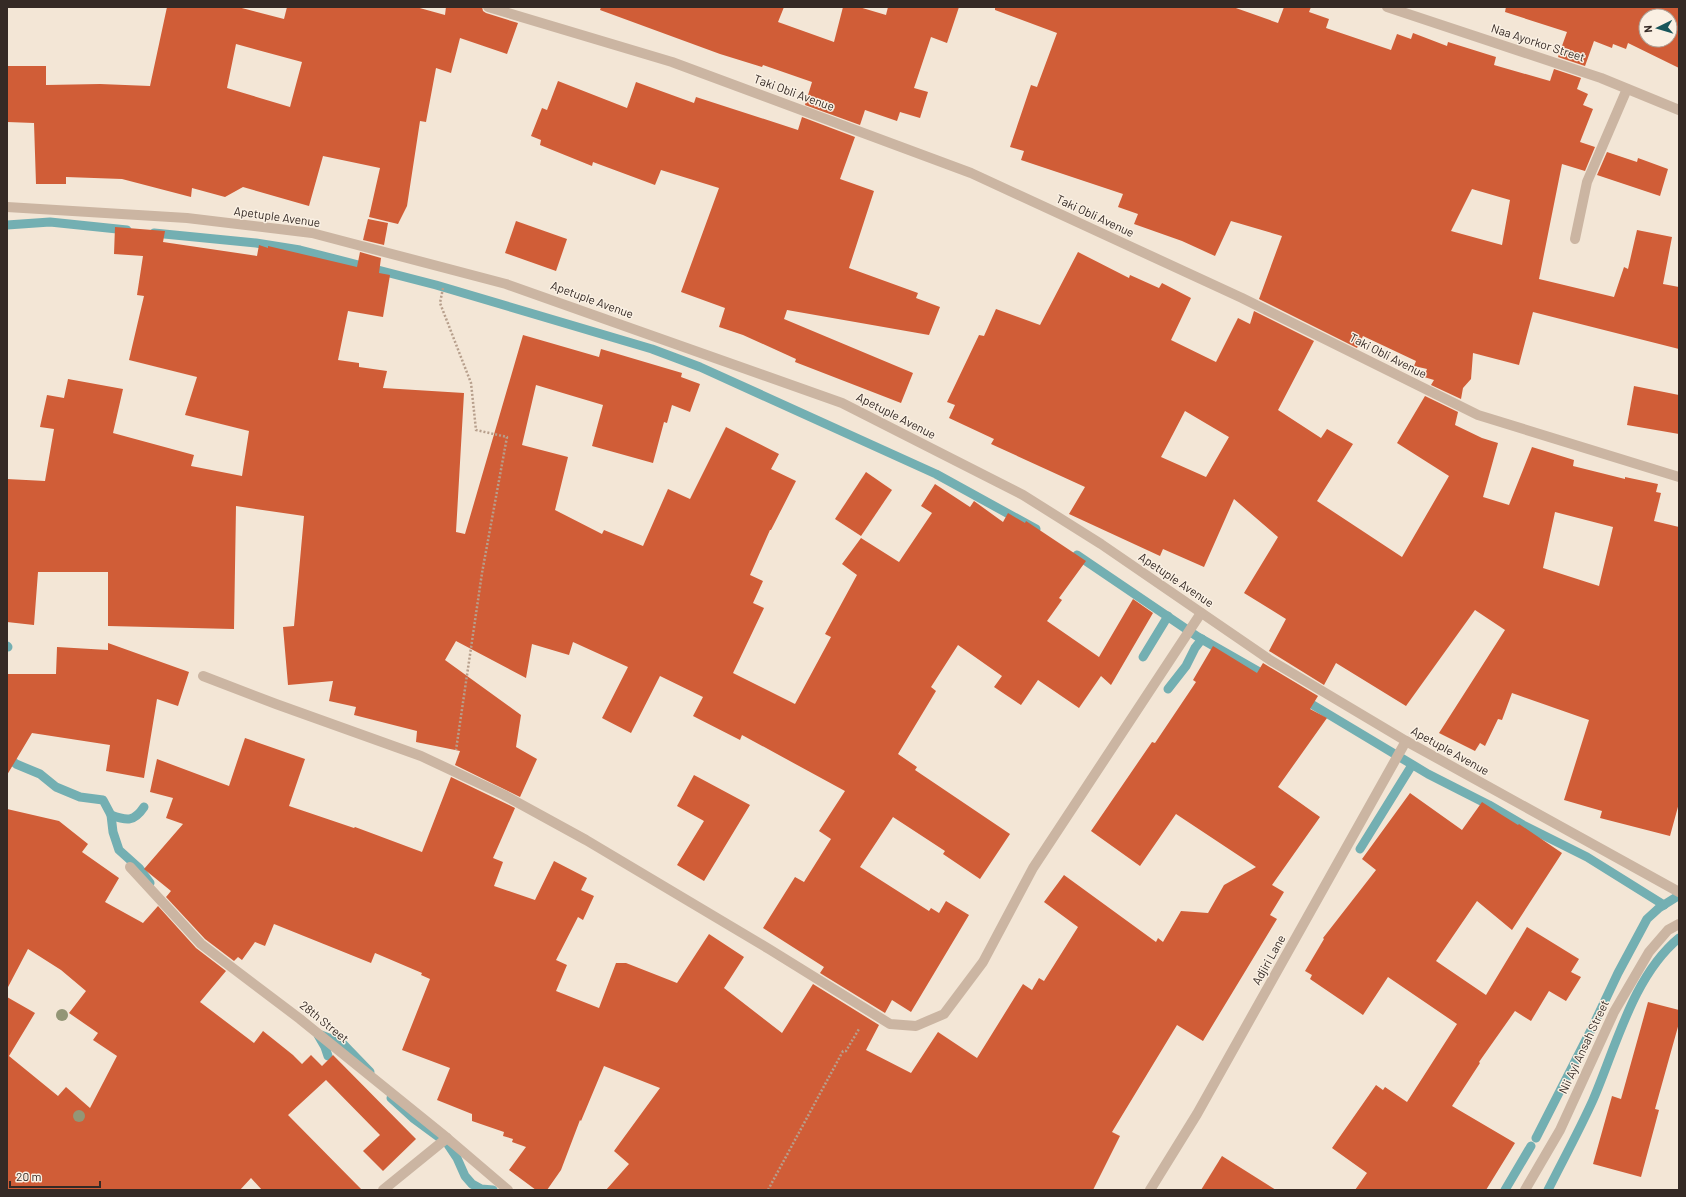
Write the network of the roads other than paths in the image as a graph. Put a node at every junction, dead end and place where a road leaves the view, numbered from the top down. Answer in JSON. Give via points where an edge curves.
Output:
{"nodes":[{"id":1,"x":488,"y":7,"type":"edge"},
{"id":2,"x":1387,"y":7,"type":"edge"},
{"id":3,"x":1627,"y":89,"type":"junction"},
{"id":4,"x":1679,"y":110,"type":"edge"},
{"id":5,"x":7,"y":207,"type":"edge"},
{"id":6,"x":1575,"y":239,"type":"dead end"},
{"id":7,"x":1679,"y":478,"type":"edge"},
{"id":8,"x":1201,"y":613,"type":"junction"},
{"id":9,"x":203,"y":676,"type":"dead end"},
{"id":10,"x":1406,"y":741,"type":"junction"},
{"id":11,"x":130,"y":867,"type":"dead end"},
{"id":12,"x":1679,"y":892,"type":"edge"},
{"id":13,"x":1679,"y":924,"type":"edge"},
{"id":14,"x":447,"y":1138,"type":"junction"},
{"id":15,"x":383,"y":1190,"type":"edge"},
{"id":16,"x":508,"y":1190,"type":"edge"},
{"id":17,"x":1150,"y":1190,"type":"edge"},
{"id":18,"x":1524,"y":1190,"type":"edge"}],
"edges":[{"from":1,"to":7,"type":"street","name":"Taki Obli Avenue","via":[[672,62],[970,173],[1242,298],[1478,416]]},
{"from":2,"to":3,"type":"street","name":"Naa Ayorkor Street","via":[[1601,78]]},
{"from":3,"to":4,"type":"street","name":"Naa Ayorkor Street"},
{"from":3,"to":6,"type":"street","via":[[1587,182]]},
{"from":5,"to":8,"type":"street","name":"Apetuple Avenue","via":[[187,218],[312,233],[506,284],[842,403],[1023,495],[1101,544]]},
{"from":8,"to":9,"type":"street","via":[[1033,868],[983,962],[944,1014],[916,1026],[890,1024],[586,840],[504,795],[421,756]]},
{"from":8,"to":10,"type":"street","name":"Apetuple Avenue","via":[[1270,660]]},
{"from":10,"to":12,"type":"street","name":"Apetuple Avenue"},
{"from":10,"to":17,"type":"street","name":"Adjiri Lane","via":[[1197,1114]]},
{"from":11,"to":14,"type":"street","name":"28th Street","via":[[201,944],[300,1019]]},
{"from":13,"to":18,"type":"street","name":"Nii Ayi Ansah Street","via":[[1668,930],[1649,952],[1614,1012],[1560,1130]]},
{"from":14,"to":15,"type":"street"},
{"from":14,"to":16,"type":"street","name":"28th Street"}]}
